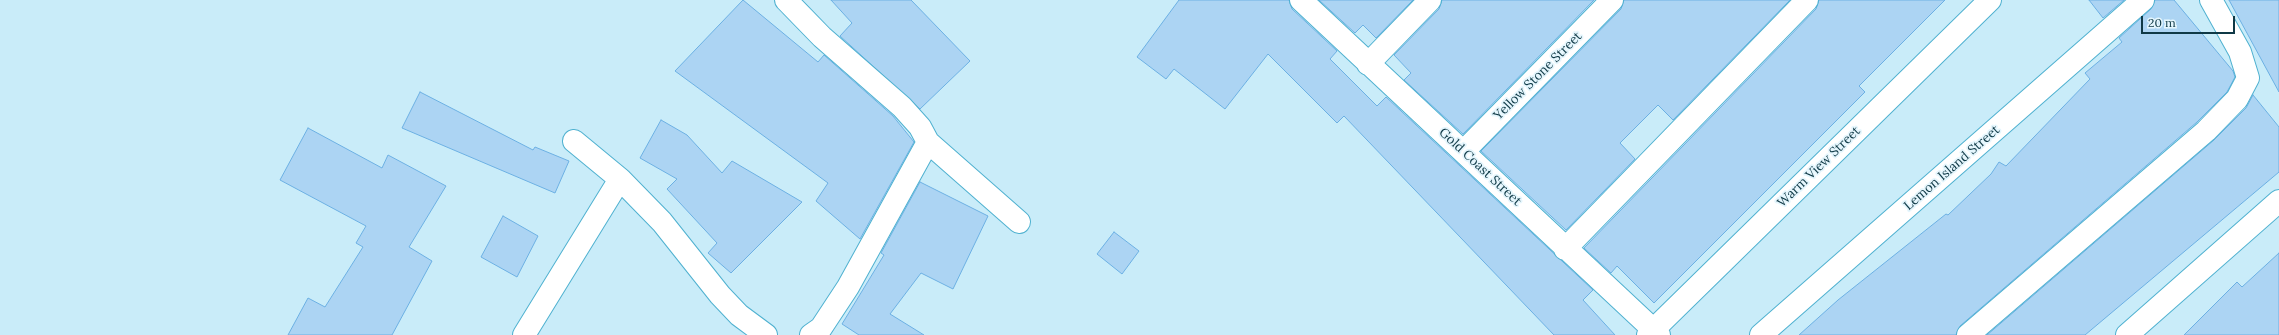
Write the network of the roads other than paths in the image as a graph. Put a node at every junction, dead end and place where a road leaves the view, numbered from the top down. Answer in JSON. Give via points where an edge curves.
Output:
{"nodes":[{"id":1,"x":786,"y":0,"type":"edge"},
{"id":2,"x":1301,"y":0,"type":"edge"},
{"id":3,"x":1430,"y":0,"type":"edge"},
{"id":4,"x":1612,"y":0,"type":"edge"},
{"id":5,"x":1807,"y":0,"type":"edge"},
{"id":6,"x":1990,"y":0,"type":"edge"},
{"id":7,"x":2143,"y":0,"type":"edge"},
{"id":8,"x":2211,"y":0,"type":"edge"},
{"id":9,"x":1368,"y":64,"type":"junction"},
{"id":10,"x":574,"y":141,"type":"dead end"},
{"id":11,"x":928,"y":142,"type":"junction"},
{"id":12,"x":1464,"y":151,"type":"junction"},
{"id":13,"x":620,"y":179,"type":"junction"},
{"id":14,"x":2279,"y":201,"type":"edge"},
{"id":15,"x":1019,"y":222,"type":"dead end"},
{"id":16,"x":1565,"y":249,"type":"junction"},
{"id":17,"x":1653,"y":333,"type":"edge"},
{"id":18,"x":524,"y":335,"type":"edge"},
{"id":19,"x":766,"y":335,"type":"edge"},
{"id":20,"x":811,"y":335,"type":"edge"},
{"id":21,"x":1761,"y":335,"type":"edge"},
{"id":22,"x":1968,"y":335,"type":"edge"},
{"id":23,"x":2127,"y":335,"type":"edge"}],
"edges":[{"from":1,"to":11,"type":"street","via":[[822,37],[902,107],[920,126]]},
{"from":2,"to":9,"type":"street","name":"Gold Coast Street"},
{"from":3,"to":9,"type":"street"},
{"from":4,"to":12,"type":"street","name":"Yellow Stone Street"},
{"from":5,"to":16,"type":"street"},
{"from":6,"to":17,"type":"street","name":"Warm View Street"},
{"from":7,"to":21,"type":"street","name":"Lemon Island Street"},
{"from":8,"to":22,"type":"street","via":[[2240,52],[2248,78],[2237,99],[2206,131]]},
{"from":9,"to":12,"type":"street","name":"Gold Coast Street"},
{"from":10,"to":13,"type":"street"},
{"from":11,"to":15,"type":"street"},
{"from":11,"to":20,"type":"street","via":[[848,287],[821,328]]},
{"from":12,"to":16,"type":"street","name":"Gold Coast Street"},
{"from":13,"to":18,"type":"street"},
{"from":13,"to":19,"type":"street","via":[[662,222],[720,295],[739,315]]},
{"from":14,"to":23,"type":"street"},
{"from":16,"to":17,"type":"street","name":"Gold Coast Street"}]}
